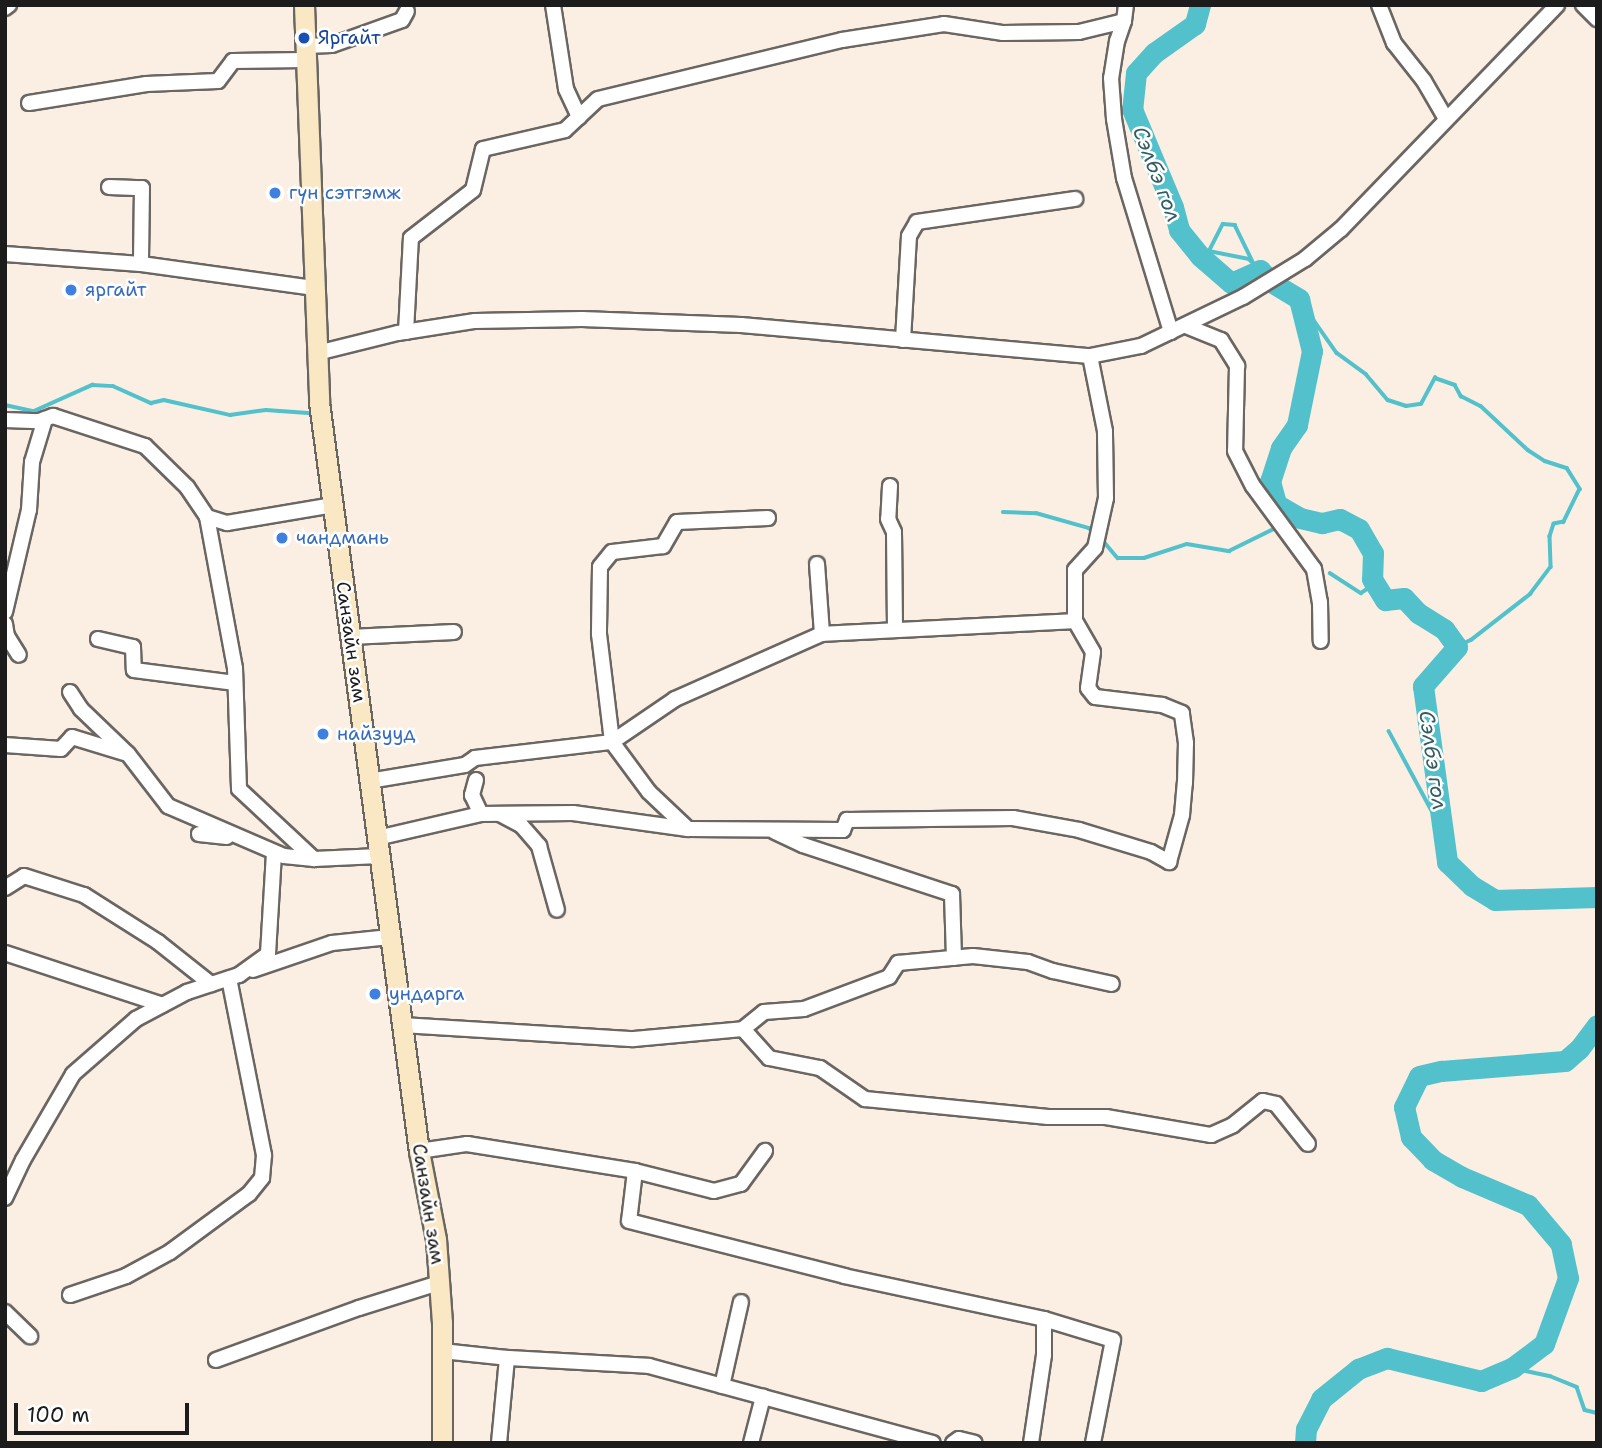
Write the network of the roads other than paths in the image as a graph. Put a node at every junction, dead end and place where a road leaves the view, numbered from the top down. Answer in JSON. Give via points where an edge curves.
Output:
{"nodes":[{"id":1,"x":303,"y":5,"type":"edge"},
{"id":2,"x":553,"y":5,"type":"edge"},
{"id":3,"x":1126,"y":5,"type":"edge"},
{"id":4,"x":1379,"y":5,"type":"edge"},
{"id":5,"x":1558,"y":5,"type":"edge"},
{"id":6,"x":1583,"y":5,"type":"edge"},
{"id":7,"x":407,"y":12,"type":"dead end"},
{"id":8,"x":1597,"y":19,"type":"edge"},
{"id":9,"x":1124,"y":21,"type":"junction"},
{"id":10,"x":304,"y":53,"type":"junction"},
{"id":11,"x":29,"y":103,"type":"dead end"},
{"id":12,"x":579,"y":117,"type":"junction"},
{"id":13,"x":1446,"y":119,"type":"junction"},
{"id":14,"x":109,"y":187,"type":"dead end"},
{"id":15,"x":1075,"y":199,"type":"dead end"},
{"id":16,"x":5,"y":254,"type":"edge"},
{"id":17,"x":141,"y":264,"type":"junction"},
{"id":18,"x":313,"y":288,"type":"junction"},
{"id":19,"x":1186,"y":326,"type":"junction"},
{"id":20,"x":406,"y":331,"type":"junction"},
{"id":21,"x":1171,"y":332,"type":"junction"},
{"id":22,"x":903,"y":340,"type":"junction"},
{"id":23,"x":317,"y":353,"type":"junction"},
{"id":24,"x":1090,"y":356,"type":"junction"},
{"id":25,"x":45,"y":419,"type":"junction"},
{"id":26,"x":5,"y":420,"type":"edge"},
{"id":27,"x":890,"y":486,"type":"dead end"},
{"id":28,"x":332,"y":506,"type":"junction"},
{"id":29,"x":207,"y":517,"type":"junction"},
{"id":30,"x":768,"y":518,"type":"dead end"},
{"id":31,"x":817,"y":564,"type":"dead end"},
{"id":32,"x":5,"y":612,"type":"edge"},
{"id":33,"x":1075,"y":621,"type":"junction"},
{"id":34,"x":5,"y":624,"type":"edge"},
{"id":35,"x":895,"y":630,"type":"junction"},
{"id":36,"x":454,"y":632,"type":"dead end"},
{"id":37,"x":822,"y":634,"type":"junction"},
{"id":38,"x":350,"y":637,"type":"junction"},
{"id":39,"x":98,"y":639,"type":"dead end"},
{"id":40,"x":1321,"y":641,"type":"dead end"},
{"id":41,"x":19,"y":654,"type":"dead end"},
{"id":42,"x":235,"y":683,"type":"junction"},
{"id":43,"x":70,"y":692,"type":"dead end"},
{"id":44,"x":612,"y":741,"type":"junction"},
{"id":45,"x":5,"y":746,"type":"edge"},
{"id":46,"x":128,"y":754,"type":"junction"},
{"id":47,"x":476,"y":780,"type":"dead end"},
{"id":48,"x":369,"y":781,"type":"junction"},
{"id":49,"x":488,"y":813,"type":"junction"},
{"id":50,"x":688,"y":829,"type":"junction"},
{"id":51,"x":770,"y":830,"type":"junction"},
{"id":52,"x":200,"y":834,"type":"dead end"},
{"id":53,"x":242,"y":841,"type":"junction"},
{"id":54,"x":378,"y":847,"type":"junction"},
{"id":55,"x":274,"y":853,"type":"junction"},
{"id":56,"x":314,"y":859,"type":"junction"},
{"id":57,"x":5,"y":888,"type":"edge"},
{"id":58,"x":557,"y":910,"type":"dead end"},
{"id":59,"x":390,"y":937,"type":"junction"},
{"id":60,"x":5,"y":953,"type":"edge"},
{"id":61,"x":954,"y":958,"type":"junction"},
{"id":62,"x":235,"y":976,"type":"junction"},
{"id":63,"x":211,"y":984,"type":"junction"},
{"id":64,"x":1112,"y":984,"type":"dead end"},
{"id":65,"x":163,"y":1004,"type":"junction"},
{"id":66,"x":402,"y":1026,"type":"junction"},
{"id":67,"x":743,"y":1029,"type":"junction"},
{"id":68,"x":1308,"y":1144,"type":"dead end"},
{"id":69,"x":419,"y":1151,"type":"junction"},
{"id":70,"x":765,"y":1151,"type":"dead end"},
{"id":71,"x":635,"y":1171,"type":"junction"},
{"id":72,"x":5,"y":1198,"type":"edge"},
{"id":73,"x":439,"y":1283,"type":"junction"},
{"id":74,"x":69,"y":1294,"type":"dead end"},
{"id":75,"x":741,"y":1302,"type":"dead end"},
{"id":76,"x":5,"y":1312,"type":"edge"},
{"id":77,"x":1044,"y":1319,"type":"junction"},
{"id":78,"x":30,"y":1336,"type":"dead end"},
{"id":79,"x":442,"y":1352,"type":"junction"},
{"id":80,"x":507,"y":1358,"type":"junction"},
{"id":81,"x":216,"y":1360,"type":"dead end"},
{"id":82,"x":722,"y":1386,"type":"junction"},
{"id":83,"x":763,"y":1397,"type":"junction"},
{"id":84,"x":442,"y":1443,"type":"edge"},
{"id":85,"x":499,"y":1443,"type":"edge"},
{"id":86,"x":751,"y":1443,"type":"edge"},
{"id":87,"x":933,"y":1443,"type":"edge"},
{"id":88,"x":953,"y":1443,"type":"edge"},
{"id":89,"x":975,"y":1443,"type":"edge"},
{"id":90,"x":1031,"y":1443,"type":"edge"},
{"id":91,"x":1093,"y":1443,"type":"edge"}],
"edges":[{"from":1,"to":10,"type":"main road","name":"Санзайн зам"},
{"from":2,"to":12,"type":"street","via":[[566,89]]},
{"from":3,"to":9,"type":"street"},
{"from":4,"to":13,"type":"street","via":[[1394,43]]},
{"from":5,"to":13,"type":"street"},
{"from":6,"to":8,"type":"street"},
{"from":7,"to":10,"type":"street","via":[[402,20]]},
{"from":9,"to":12,"type":"street","via":[[1079,32],[1003,33],[944,24],[842,40],[598,99]]},
{"from":9,"to":21,"type":"street","via":[[1111,78],[1114,119],[1124,178]]},
{"from":10,"to":11,"type":"street","via":[[233,61],[218,81],[146,84]]},
{"from":10,"to":18,"type":"main road","name":"Санзайн зам"},
{"from":12,"to":20,"type":"street","via":[[565,131],[483,149],[473,190],[411,238]]},
{"from":13,"to":19,"type":"street","via":[[1341,229],[1305,259]]},
{"from":14,"to":17,"type":"street","via":[[142,188]]},
{"from":15,"to":22,"type":"street","via":[[917,222],[909,236]]},
{"from":16,"to":17,"type":"street"},
{"from":17,"to":18,"type":"street"},
{"from":18,"to":23,"type":"main road","name":"Санзайн зам"},
{"from":19,"to":21,"type":"street"},
{"from":19,"to":40,"type":"street","via":[[1221,340],[1237,366],[1236,451],[1253,486],[1314,569]]},
{"from":20,"to":22,"type":"street","via":[[475,321],[607,320],[741,325]]},
{"from":20,"to":23,"type":"street"},
{"from":21,"to":24,"type":"street","via":[[1141,345]]},
{"from":22,"to":24,"type":"street"},
{"from":23,"to":28,"type":"main road","name":"Санзайн зам"},
{"from":24,"to":33,"type":"street","via":[[1105,432],[1106,498],[1095,548],[1075,570]]},
{"from":25,"to":26,"type":"street"},
{"from":25,"to":29,"type":"street","via":[[53,416],[85,424],[145,446],[187,487]]},
{"from":25,"to":32,"type":"street","via":[[32,462],[29,510]]},
{"from":27,"to":35,"type":"street"},
{"from":28,"to":29,"type":"street","via":[[227,523]]},
{"from":28,"to":38,"type":"main road","name":"Санзайн зам"},
{"from":29,"to":42,"type":"street"},
{"from":30,"to":44,"type":"street","via":[[677,522],[663,545],[612,552],[600,567],[599,634]]},
{"from":31,"to":37,"type":"street"},
{"from":33,"to":35,"type":"street"},
{"from":33,"to":51,"type":"street","via":[[1093,652],[1088,688],[1095,696],[1162,705],[1182,713],[1185,783],[1169,862],[1079,830],[1013,818],[847,820],[843,830]]},
{"from":34,"to":41,"type":"street"},
{"from":35,"to":37,"type":"street"},
{"from":36,"to":38,"type":"street"},
{"from":37,"to":44,"type":"street","via":[[675,699]]},
{"from":38,"to":48,"type":"main road","name":"Санзайн зам"},
{"from":39,"to":42,"type":"street","via":[[132,647],[134,670]]},
{"from":42,"to":56,"type":"street","via":[[239,789]]},
{"from":43,"to":46,"type":"street","via":[[81,709]]},
{"from":44,"to":48,"type":"street","via":[[475,758],[465,765]]},
{"from":44,"to":50,"type":"street","via":[[649,792]]},
{"from":45,"to":46,"type":"street","via":[[61,750],[72,737]]},
{"from":46,"to":53,"type":"street","via":[[168,806]]},
{"from":47,"to":49,"type":"street","via":[[472,795]]},
{"from":48,"to":54,"type":"main road","name":"Санзайн зам"},
{"from":49,"to":50,"type":"street","via":[[573,813]]},
{"from":49,"to":54,"type":"street"},
{"from":49,"to":58,"type":"street","via":[[521,825],[539,846]]},
{"from":50,"to":51,"type":"street"},
{"from":51,"to":61,"type":"street","via":[[952,894]]},
{"from":52,"to":53,"type":"street"},
{"from":53,"to":55,"type":"street"},
{"from":54,"to":56,"type":"street"},
{"from":54,"to":59,"type":"main road","name":"Санзайн зам"},
{"from":55,"to":56,"type":"street"},
{"from":55,"to":62,"type":"street","via":[[268,954]]},
{"from":57,"to":63,"type":"street","via":[[24,876],[84,895],[169,950]]},
{"from":59,"to":62,"type":"street","via":[[332,943]]},
{"from":59,"to":66,"type":"main road","name":"Санзайн зам"},
{"from":60,"to":65,"type":"street"},
{"from":61,"to":64,"type":"street","via":[[1028,962]]},
{"from":61,"to":67,"type":"street","via":[[898,963],[889,977],[804,1009],[764,1012]]},
{"from":62,"to":63,"type":"street"},
{"from":62,"to":74,"type":"street","via":[[264,1155],[262,1178],[249,1194],[170,1252],[126,1276]]},
{"from":63,"to":65,"type":"street"},
{"from":65,"to":72,"type":"street","via":[[136,1019],[73,1074]]},
{"from":66,"to":67,"type":"street","via":[[634,1040]]},
{"from":66,"to":69,"type":"main road","name":"Санзайн зам"},
{"from":67,"to":68,"type":"street","via":[[769,1058],[820,1068],[865,1099],[1048,1117],[1106,1117],[1211,1135],[1233,1125],[1263,1101],[1276,1104]]},
{"from":69,"to":71,"type":"street","via":[[467,1144]]},
{"from":69,"to":73,"type":"main road","name":"Санзайн зам","via":[[436,1239]]},
{"from":70,"to":71,"type":"street","via":[[741,1184],[714,1191]]},
{"from":71,"to":77,"type":"street","via":[[629,1221],[844,1276]]},
{"from":73,"to":79,"type":"main road","name":"Санзайн зам"},
{"from":73,"to":81,"type":"street"},
{"from":75,"to":82,"type":"street"},
{"from":76,"to":78,"type":"street"},
{"from":77,"to":90,"type":"street","via":[[1044,1355]]},
{"from":77,"to":91,"type":"street","via":[[1113,1340]]},
{"from":79,"to":80,"type":"street"},
{"from":79,"to":84,"type":"main road","name":"Санзайн зам"},
{"from":80,"to":82,"type":"street","via":[[649,1366]]},
{"from":80,"to":85,"type":"street"},
{"from":82,"to":83,"type":"street"},
{"from":83,"to":86,"type":"street"},
{"from":83,"to":87,"type":"street"},
{"from":88,"to":89,"type":"street","via":[[959,1438]]}]}
